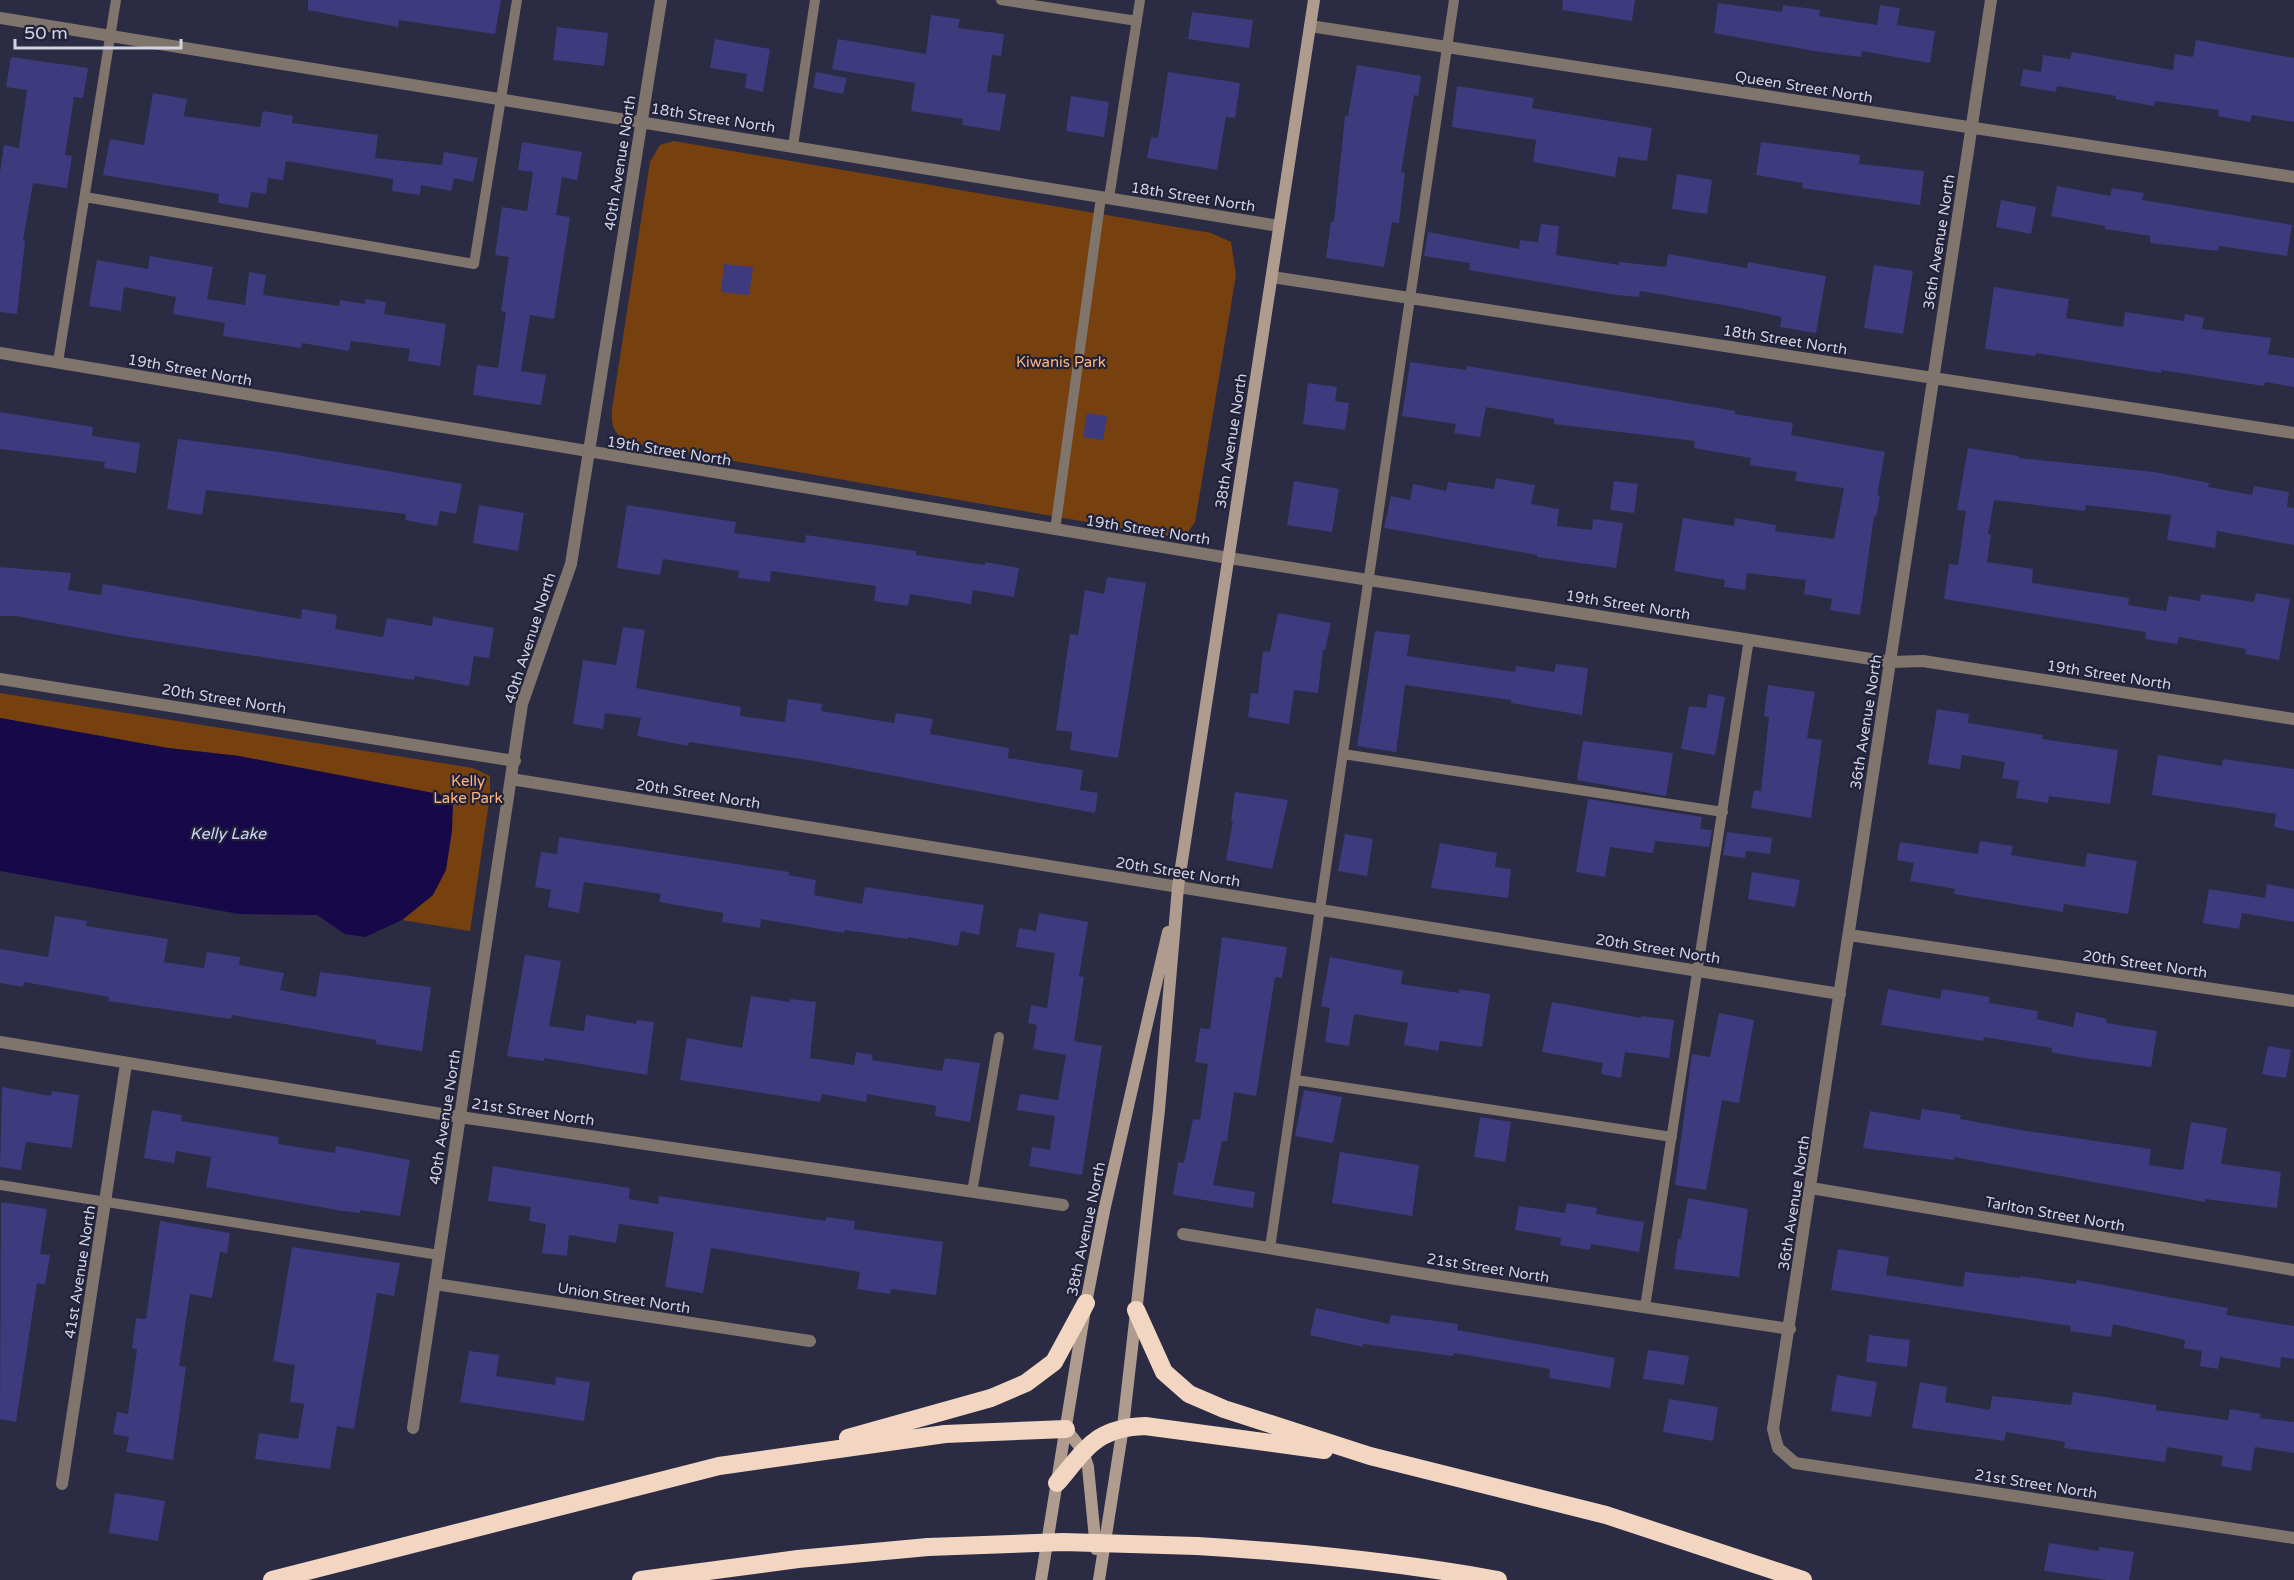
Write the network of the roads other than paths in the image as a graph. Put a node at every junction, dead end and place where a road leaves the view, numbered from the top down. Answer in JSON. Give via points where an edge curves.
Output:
{"nodes":[{"id":1,"x":116,"y":0,"type":"edge"},
{"id":2,"x":517,"y":0,"type":"edge"},
{"id":3,"x":661,"y":0,"type":"edge"},
{"id":4,"x":816,"y":0,"type":"edge"},
{"id":5,"x":1001,"y":0,"type":"edge"},
{"id":6,"x":1140,"y":0,"type":"edge"},
{"id":7,"x":1314,"y":0,"type":"edge"},
{"id":8,"x":1454,"y":0,"type":"edge"},
{"id":9,"x":1991,"y":0,"type":"edge"},
{"id":10,"x":0,"y":18,"type":"edge"},
{"id":11,"x":1137,"y":21,"type":"junction"},
{"id":12,"x":1310,"y":26,"type":"junction"},
{"id":13,"x":111,"y":36,"type":"junction"},
{"id":14,"x":1447,"y":47,"type":"junction"},
{"id":15,"x":501,"y":98,"type":"junction"},
{"id":16,"x":642,"y":121,"type":"junction"},
{"id":17,"x":1971,"y":128,"type":"junction"},
{"id":18,"x":793,"y":146,"type":"junction"},
{"id":19,"x":2294,"y":177,"type":"edge"},
{"id":20,"x":85,"y":197,"type":"junction"},
{"id":21,"x":1105,"y":197,"type":"junction"},
{"id":22,"x":1279,"y":226,"type":"junction"},
{"id":23,"x":1272,"y":277,"type":"junction"},
{"id":24,"x":1410,"y":298,"type":"junction"},
{"id":25,"x":0,"y":352,"type":"edge"},
{"id":26,"x":58,"y":362,"type":"junction"},
{"id":27,"x":1934,"y":378,"type":"junction"},
{"id":28,"x":2294,"y":433,"type":"edge"},
{"id":29,"x":588,"y":453,"type":"junction"},
{"id":30,"x":1055,"y":530,"type":"junction"},
{"id":31,"x":1228,"y":558,"type":"junction"},
{"id":32,"x":1369,"y":580,"type":"junction"},
{"id":33,"x":1749,"y":639,"type":"junction"},
{"id":34,"x":1890,"y":662,"type":"junction"},
{"id":35,"x":0,"y":679,"type":"edge"},
{"id":36,"x":2294,"y":719,"type":"edge"},
{"id":37,"x":1343,"y":754,"type":"junction"},
{"id":38,"x":515,"y":761,"type":"junction"},
{"id":39,"x":511,"y":779,"type":"junction"},
{"id":40,"x":1723,"y":812,"type":"junction"},
{"id":41,"x":1178,"y":887,"type":"junction"},
{"id":42,"x":1321,"y":910,"type":"junction"},
{"id":43,"x":1849,"y":936,"type":"junction"},
{"id":44,"x":1699,"y":971,"type":"junction"},
{"id":45,"x":1840,"y":994,"type":"junction"},
{"id":46,"x":2294,"y":1001,"type":"edge"},
{"id":47,"x":999,"y":1037,"type":"dead end"},
{"id":48,"x":0,"y":1042,"type":"edge"},
{"id":49,"x":126,"y":1064,"type":"junction"},
{"id":50,"x":1296,"y":1080,"type":"junction"},
{"id":51,"x":460,"y":1117,"type":"junction"},
{"id":52,"x":1672,"y":1137,"type":"junction"},
{"id":53,"x":0,"y":1185,"type":"edge"},
{"id":54,"x":1811,"y":1188,"type":"junction"},
{"id":55,"x":972,"y":1192,"type":"junction"},
{"id":56,"x":105,"y":1200,"type":"junction"},
{"id":57,"x":1064,"y":1205,"type":"dead end"},
{"id":58,"x":1183,"y":1234,"type":"dead end"},
{"id":59,"x":1270,"y":1248,"type":"junction"},
{"id":60,"x":439,"y":1255,"type":"junction"},
{"id":61,"x":2294,"y":1270,"type":"edge"},
{"id":62,"x":435,"y":1284,"type":"junction"},
{"id":63,"x":1086,"y":1303,"type":"junction"},
{"id":64,"x":1645,"y":1307,"type":"junction"},
{"id":65,"x":1136,"y":1310,"type":"junction"},
{"id":66,"x":1790,"y":1329,"type":"junction"},
{"id":67,"x":810,"y":1341,"type":"dead end"},
{"id":68,"x":1123,"y":1427,"type":"junction"},
{"id":69,"x":412,"y":1428,"type":"dead end"},
{"id":70,"x":1066,"y":1429,"type":"junction"},
{"id":71,"x":1778,"y":1448,"type":"joint"},
{"id":72,"x":1083,"y":1451,"type":"junction"},
{"id":73,"x":788,"y":1455,"type":"junction"},
{"id":74,"x":1370,"y":1456,"type":"junction"},
{"id":75,"x":1057,"y":1483,"type":"junction"},
{"id":76,"x":62,"y":1484,"type":"dead end"},
{"id":77,"x":2294,"y":1538,"type":"edge"},
{"id":78,"x":272,"y":1580,"type":"edge"},
{"id":79,"x":641,"y":1580,"type":"edge"},
{"id":80,"x":1041,"y":1580,"type":"edge"},
{"id":81,"x":1098,"y":1580,"type":"edge"},
{"id":82,"x":1498,"y":1580,"type":"edge"},
{"id":83,"x":1803,"y":1580,"type":"edge"}],
"edges":[{"from":1,"to":13,"type":"lane"},
{"from":2,"to":15,"type":"lane"},
{"from":3,"to":16,"type":"street","name":"40th Avenue North"},
{"from":4,"to":18,"type":"lane"},
{"from":5,"to":11,"type":"lane"},
{"from":6,"to":11,"type":"lane"},
{"from":7,"to":12,"type":"main road","name":"38th Avenue North"},
{"from":8,"to":14,"type":"lane"},
{"from":9,"to":17,"type":"street","name":"36th Avenue North"},
{"from":10,"to":13,"type":"street","name":"18th Street North"},
{"from":11,"to":21,"type":"lane"},
{"from":12,"to":14,"type":"street","name":"Queen Street North"},
{"from":12,"to":22,"type":"main road","name":"38th Avenue North"},
{"from":13,"to":15,"type":"street","name":"18th Street North"},
{"from":13,"to":20,"type":"lane"},
{"from":14,"to":17,"type":"street","name":"Queen Street North"},
{"from":14,"to":24,"type":"lane"},
{"from":15,"to":16,"type":"street","name":"18th Street North"},
{"from":15,"to":20,"type":"lane","via":[[474,264]]},
{"from":16,"to":18,"type":"street","name":"18th Street North"},
{"from":16,"to":29,"type":"street","name":"40th Avenue North"},
{"from":17,"to":19,"type":"street","name":"Queen Street North"},
{"from":17,"to":27,"type":"street","name":"36th Avenue North"},
{"from":18,"to":21,"type":"street","name":"18th Street North"},
{"from":20,"to":26,"type":"lane"},
{"from":21,"to":22,"type":"street","name":"18th Street North"},
{"from":21,"to":30,"type":"lane"},
{"from":22,"to":23,"type":"main road","name":"38th Avenue North"},
{"from":23,"to":24,"type":"street","name":"18th Street North"},
{"from":23,"to":31,"type":"main road","name":"38th Avenue North"},
{"from":24,"to":27,"type":"street","name":"18th Street North"},
{"from":24,"to":32,"type":"lane"},
{"from":25,"to":26,"type":"street","name":"19th Street North"},
{"from":26,"to":29,"type":"street","name":"19th Street North"},
{"from":27,"to":28,"type":"street","name":"18th Street North"},
{"from":27,"to":34,"type":"street","name":"36th Avenue North"},
{"from":29,"to":30,"type":"street","name":"19th Street North"},
{"from":29,"to":38,"type":"street","name":"40th Avenue North","via":[[571,564],[522,704]]},
{"from":30,"to":31,"type":"street","name":"19th Street North"},
{"from":31,"to":32,"type":"street","name":"19th Street North"},
{"from":31,"to":41,"type":"main road","name":"38th Avenue North"},
{"from":32,"to":33,"type":"street","name":"19th Street North"},
{"from":32,"to":37,"type":"lane"},
{"from":33,"to":34,"type":"street","name":"19th Street North"},
{"from":33,"to":40,"type":"lane"},
{"from":34,"to":36,"type":"street","name":"19th Street North","via":[[1923,661]]},
{"from":34,"to":43,"type":"street","name":"36th Avenue North"},
{"from":35,"to":38,"type":"street","name":"20th Street North"},
{"from":37,"to":40,"type":"lane"},
{"from":37,"to":42,"type":"lane"},
{"from":38,"to":39,"type":"street","name":"40th Avenue North"},
{"from":39,"to":41,"type":"street","name":"20th Street North"},
{"from":39,"to":51,"type":"street","name":"40th Avenue North"},
{"from":40,"to":44,"type":"lane"},
{"from":41,"to":42,"type":"street","name":"20th Street North"},
{"from":41,"to":63,"type":"main road","name":"38th Avenue North"},
{"from":41,"to":65,"type":"main road","name":"38th Avenue North","via":[[1159,1110]]},
{"from":42,"to":44,"type":"street","name":"20th Street North"},
{"from":42,"to":50,"type":"lane"},
{"from":43,"to":45,"type":"street","name":"36th Avenue North"},
{"from":43,"to":46,"type":"street","name":"20th Street North"},
{"from":44,"to":45,"type":"street","name":"20th Street North"},
{"from":44,"to":52,"type":"lane"},
{"from":45,"to":54,"type":"street","name":"36th Avenue North"},
{"from":47,"to":55,"type":"lane"},
{"from":48,"to":49,"type":"street","name":"21st Street North"},
{"from":49,"to":51,"type":"street","name":"21st Street North"},
{"from":49,"to":56,"type":"street","name":"41st Avenue North"},
{"from":50,"to":52,"type":"lane"},
{"from":50,"to":59,"type":"lane"},
{"from":51,"to":55,"type":"street","name":"21st Street North"},
{"from":51,"to":60,"type":"street","name":"40th Avenue North"},
{"from":52,"to":64,"type":"lane"},
{"from":53,"to":56,"type":"lane"},
{"from":54,"to":61,"type":"street","name":"Tarlton Street North"},
{"from":54,"to":66,"type":"street","name":"36th Avenue North"},
{"from":55,"to":57,"type":"street","name":"21st Street North"},
{"from":56,"to":60,"type":"lane"},
{"from":56,"to":76,"type":"street","name":"41st Avenue North"},
{"from":58,"to":59,"type":"street","name":"21st Street North"},
{"from":59,"to":64,"type":"street","name":"21st Street North"},
{"from":60,"to":62,"type":"street","name":"40th Avenue North"},
{"from":62,"to":67,"type":"street","name":"Union Street North"},
{"from":62,"to":69,"type":"street","name":"40th Avenue North"},
{"from":63,"to":70,"type":"main road","name":"38th Avenue North"},
{"from":63,"to":73,"type":"highway","via":[[1054,1362],[1026,1383],[991,1398]]},
{"from":64,"to":66,"type":"street","name":"21st Street North"},
{"from":65,"to":68,"type":"main road","name":"38th Avenue North"},
{"from":65,"to":74,"type":"highway","via":[[1164,1372],[1189,1394]]},
{"from":66,"to":71,"type":"street","name":"36th Avenue North","via":[[1773,1430]]},
{"from":68,"to":72,"type":"highway","via":[[1095,1438]]},
{"from":68,"to":74,"type":"highway","via":[[1145,1426]]},
{"from":68,"to":81,"type":"main road","name":"38th Avenue North"},
{"from":70,"to":72,"type":"main road"},
{"from":70,"to":73,"type":"highway","via":[[945,1434]]},
{"from":70,"to":75,"type":"main road","name":"38th Avenue North"},
{"from":71,"to":77,"type":"street","name":"21st Street North","via":[[1796,1463]]},
{"from":72,"to":75,"type":"highway"},
{"from":72,"to":81,"type":"main road","via":[[1094,1512]]},
{"from":73,"to":78,"type":"highway","via":[[719,1466]]},
{"from":74,"to":83,"type":"highway","via":[[1606,1515]]},
{"from":75,"to":80,"type":"main road","name":"38th Avenue North"},
{"from":79,"to":82,"type":"highway","bridge":true,"via":[[928,1547],[1063,1542],[1308,1552]]}]}
